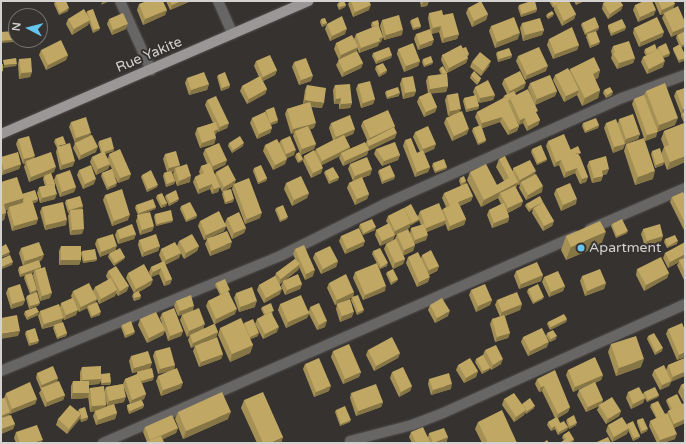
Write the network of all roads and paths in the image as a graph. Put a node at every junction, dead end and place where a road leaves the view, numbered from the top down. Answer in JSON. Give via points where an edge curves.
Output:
{"nodes":[{"id":1,"x":120,"y":1,"type":"edge"},
{"id":2,"x":218,"y":1,"type":"edge"},
{"id":3,"x":309,"y":1,"type":"edge"},
{"id":4,"x":233,"y":34,"type":"junction"},
{"id":5,"x":151,"y":70,"type":"junction"},
{"id":6,"x":685,"y":75,"type":"edge"},
{"id":7,"x":1,"y":134,"type":"edge"},
{"id":8,"x":685,"y":188,"type":"edge"},
{"id":9,"x":685,"y":304,"type":"edge"},
{"id":10,"x":1,"y":371,"type":"edge"},
{"id":11,"x":350,"y":441,"type":"dead end"},
{"id":12,"x":103,"y":443,"type":"edge"}],
"edges":[{"from":1,"to":5,"type":"street"},
{"from":2,"to":4,"type":"street"},
{"from":3,"to":4,"type":"main road","name":"Rue Yakite"},
{"from":4,"to":5,"type":"main road","name":"Rue Yakite"},
{"from":5,"to":7,"type":"main road","name":"Rue Yakite"},
{"from":6,"to":10,"type":"street","via":[[622,98],[385,204],[282,255]]},
{"from":8,"to":12,"type":"street"},
{"from":9,"to":11,"type":"street","via":[[437,416],[412,426]]}]}
